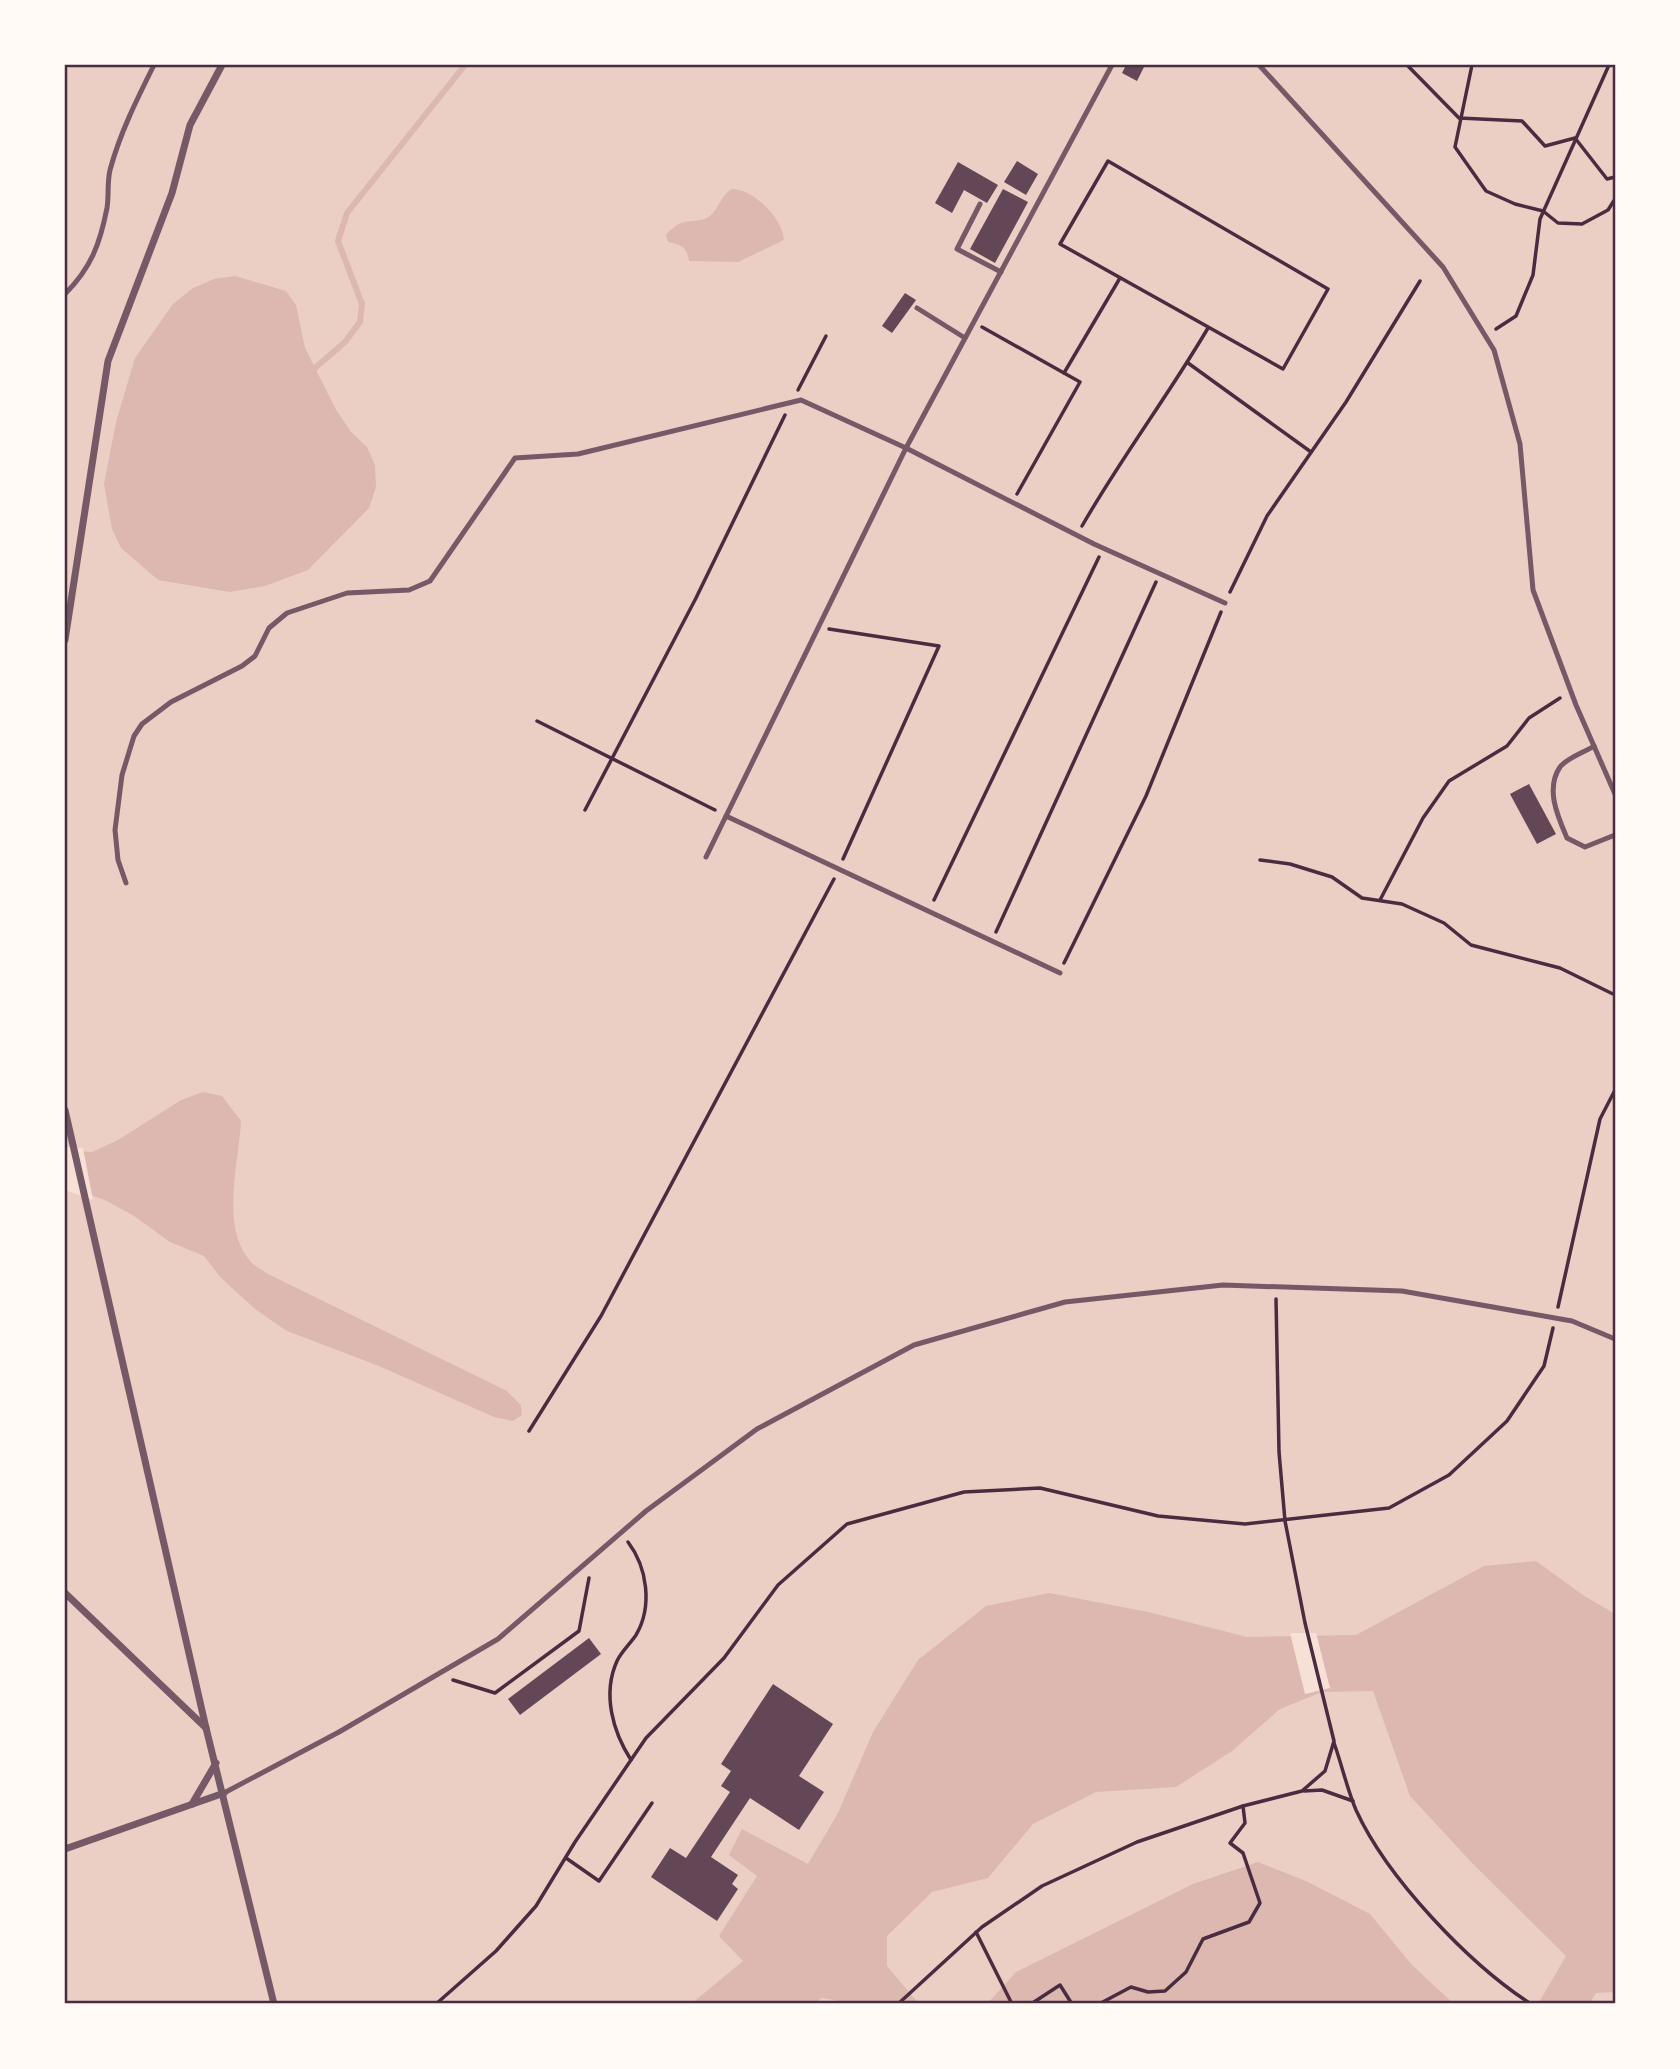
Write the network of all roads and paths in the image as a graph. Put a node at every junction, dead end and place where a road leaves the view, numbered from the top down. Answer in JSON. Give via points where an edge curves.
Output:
{"nodes":[{"id":1,"x":154,"y":65,"type":"edge"},
{"id":2,"x":222,"y":65,"type":"edge"},
{"id":3,"x":1112,"y":65,"type":"edge"},
{"id":4,"x":1259,"y":65,"type":"edge"},
{"id":5,"x":1407,"y":65,"type":"edge"},
{"id":6,"x":1472,"y":65,"type":"edge"},
{"id":7,"x":1609,"y":65,"type":"edge"},
{"id":8,"x":1459,"y":118,"type":"junction"},
{"id":9,"x":1575,"y":138,"type":"junction"},
{"id":10,"x":1615,"y":177,"type":"edge"},
{"id":11,"x":1615,"y":199,"type":"edge"},
{"id":12,"x":980,"y":204,"type":"dead end"},
{"id":13,"x":1543,"y":211,"type":"junction"},
{"id":14,"x":1001,"y":272,"type":"junction"},
{"id":15,"x":1120,"y":278,"type":"junction"},
{"id":16,"x":1420,"y":281,"type":"dead end"},
{"id":17,"x":65,"y":294,"type":"edge"},
{"id":18,"x":917,"y":309,"type":"dead end"},
{"id":19,"x":974,"y":322,"type":"junction"},
{"id":20,"x":1208,"y":328,"type":"junction"},
{"id":21,"x":827,"y":336,"type":"dead end"},
{"id":22,"x":1485,"y":336,"type":"junction"},
{"id":23,"x":965,"y":338,"type":"junction"},
{"id":24,"x":1188,"y":363,"type":"junction"},
{"id":25,"x":1064,"y":373,"type":"junction"},
{"id":26,"x":791,"y":402,"type":"junction"},
{"id":27,"x":906,"y":448,"type":"junction"},
{"id":28,"x":1311,"y":452,"type":"junction"},
{"id":29,"x":1012,"y":503,"type":"junction"},
{"id":30,"x":1076,"y":536,"type":"junction"},
{"id":31,"x":1103,"y":549,"type":"junction"},
{"id":32,"x":1160,"y":574,"type":"junction"},
{"id":33,"x":1225,"y":603,"type":"junction"},
{"id":34,"x":818,"y":627,"type":"junction"},
{"id":35,"x":65,"y":640,"type":"edge"},
{"id":36,"x":1571,"y":691,"type":"junction"},
{"id":37,"x":537,"y":720,"type":"dead end"},
{"id":38,"x":1594,"y":746,"type":"junction"},
{"id":39,"x":612,"y":758,"type":"junction"},
{"id":40,"x":1615,"y":794,"type":"edge"},
{"id":41,"x":585,"y":810,"type":"dead end"},
{"id":42,"x":726,"y":816,"type":"junction"},
{"id":43,"x":1615,"y":835,"type":"edge"},
{"id":44,"x":706,"y":857,"type":"dead end"},
{"id":45,"x":1260,"y":860,"type":"dead end"},
{"id":46,"x":839,"y":869,"type":"junction"},
{"id":47,"x":126,"y":883,"type":"dead end"},
{"id":48,"x":1380,"y":900,"type":"junction"},
{"id":49,"x":929,"y":912,"type":"junction"},
{"id":50,"x":992,"y":941,"type":"junction"},
{"id":51,"x":1060,"y":973,"type":"joint"},
{"id":52,"x":1615,"y":995,"type":"edge"},
{"id":53,"x":1615,"y":1090,"type":"edge"},
{"id":54,"x":65,"y":1110,"type":"edge"},
{"id":55,"x":1276,"y":1286,"type":"junction"},
{"id":56,"x":1556,"y":1318,"type":"junction"},
{"id":57,"x":1615,"y":1339,"type":"edge"},
{"id":58,"x":529,"y":1431,"type":"dead end"},
{"id":59,"x":1286,"y":1521,"type":"junction"},
{"id":60,"x":621,"y":1533,"type":"junction"},
{"id":61,"x":593,"y":1558,"type":"junction"},
{"id":62,"x":65,"y":1593,"type":"edge"},
{"id":63,"x":438,"y":1675,"type":"junction"},
{"id":64,"x":205,"y":1728,"type":"junction"},
{"id":65,"x":1334,"y":1741,"type":"junction"},
{"id":66,"x":631,"y":1760,"type":"junction"},
{"id":67,"x":216,"y":1763,"type":"junction"},
{"id":68,"x":1302,"y":1791,"type":"junction"},
{"id":69,"x":224,"y":1793,"type":"junction"},
{"id":70,"x":1353,"y":1801,"type":"junction"},
{"id":71,"x":652,"y":1803,"type":"dead end"},
{"id":72,"x":191,"y":1805,"type":"junction"},
{"id":73,"x":1243,"y":1806,"type":"junction"},
{"id":74,"x":65,"y":1849,"type":"edge"},
{"id":75,"x":565,"y":1858,"type":"junction"},
{"id":76,"x":976,"y":1932,"type":"junction"},
{"id":77,"x":274,"y":2004,"type":"edge"},
{"id":78,"x":436,"y":2004,"type":"edge"},
{"id":79,"x":898,"y":2004,"type":"edge"},
{"id":80,"x":1012,"y":2004,"type":"edge"},
{"id":81,"x":1031,"y":2004,"type":"edge"},
{"id":82,"x":1072,"y":2004,"type":"edge"},
{"id":83,"x":1099,"y":2004,"type":"edge"},
{"id":84,"x":1531,"y":2004,"type":"edge"}],
"edges":[{"from":1,"to":17,"type":"lane","via":[[121,138],[95,251],[85,274]]},
{"from":2,"to":35,"type":"street","via":[[190,125],[172,193],[108,361]]},
{"from":3,"to":14,"type":"lane"},
{"from":4,"to":22,"type":"lane","via":[[1443,267]]},
{"from":5,"to":8,"type":"path"},
{"from":6,"to":8,"type":"path"},
{"from":7,"to":9,"type":"path"},
{"from":8,"to":9,"type":"path","via":[[1522,121],[1545,146]]},
{"from":8,"to":13,"type":"path","via":[[1455,147],[1486,191]]},
{"from":9,"to":10,"type":"path","via":[[1607,180]]},
{"from":9,"to":13,"type":"path"},
{"from":11,"to":13,"type":"path","via":[[1608,210],[1582,224],[1558,223]]},
{"from":12,"to":14,"type":"lane","via":[[957,248]]},
{"from":13,"to":22,"type":"path","via":[[1533,275],[1516,316]]},
{"from":14,"to":19,"type":"lane"},
{"from":15,"to":20,"type":"path"},
{"from":15,"to":20,"type":"path","via":[[1060,244],[1108,161],[1328,289],[1283,369]]},
{"from":15,"to":25,"type":"path"},
{"from":16,"to":28,"type":"path"},
{"from":18,"to":23,"type":"lane"},
{"from":19,"to":23,"type":"lane"},
{"from":19,"to":25,"type":"path"},
{"from":20,"to":24,"type":"path"},
{"from":21,"to":26,"type":"path"},
{"from":22,"to":36,"type":"lane","via":[[1494,350],[1520,444],[1533,590]]},
{"from":23,"to":27,"type":"lane"},
{"from":24,"to":28,"type":"path"},
{"from":24,"to":30,"type":"path","via":[[1122,458]]},
{"from":25,"to":29,"type":"path","via":[[1080,382]]},
{"from":26,"to":27,"type":"lane","via":[[801,400]]},
{"from":26,"to":39,"type":"path"},
{"from":26,"to":47,"type":"lane","via":[[578,454],[515,458],[430,581],[409,590],[347,593],[276,620],[255,656],[213,683],[171,702],[134,736],[122,775],[115,830]]},
{"from":27,"to":29,"type":"lane"},
{"from":27,"to":34,"type":"lane"},
{"from":28,"to":33,"type":"path","via":[[1267,516]]},
{"from":29,"to":30,"type":"lane"},
{"from":30,"to":31,"type":"lane"},
{"from":31,"to":32,"type":"lane"},
{"from":31,"to":49,"type":"path"},
{"from":32,"to":33,"type":"lane"},
{"from":32,"to":50,"type":"path"},
{"from":33,"to":51,"type":"path","via":[[1146,796]]},
{"from":34,"to":42,"type":"lane"},
{"from":34,"to":46,"type":"path","via":[[939,646]]},
{"from":36,"to":38,"type":"lane"},
{"from":36,"to":48,"type":"path","via":[[1529,719],[1507,746],[1450,781],[1423,818]]},
{"from":37,"to":39,"type":"path"},
{"from":38,"to":40,"type":"lane"},
{"from":38,"to":43,"type":"lane","via":[[1561,766],[1553,785],[1556,811],[1567,838],[1585,847]]},
{"from":39,"to":41,"type":"path"},
{"from":39,"to":42,"type":"path"},
{"from":42,"to":44,"type":"lane"},
{"from":42,"to":46,"type":"lane"},
{"from":45,"to":48,"type":"path","via":[[1290,863],[1332,877],[1362,898]]},
{"from":46,"to":49,"type":"lane"},
{"from":46,"to":58,"type":"path","via":[[601,1316]]},
{"from":48,"to":52,"type":"path","via":[[1402,904],[1444,923],[1471,945],[1560,968]]},
{"from":49,"to":50,"type":"lane"},
{"from":50,"to":51,"type":"lane"},
{"from":53,"to":56,"type":"path","via":[[1600,1119]]},
{"from":54,"to":64,"type":"street"},
{"from":55,"to":56,"type":"lane","via":[[1402,1291]]},
{"from":55,"to":59,"type":"path","via":[[1279,1452]]},
{"from":55,"to":60,"type":"lane","via":[[1223,1285],[1065,1303],[914,1345],[757,1429]]},
{"from":56,"to":57,"type":"lane"},
{"from":56,"to":59,"type":"path","via":[[1544,1366],[1507,1421],[1449,1475],[1388,1508]]},
{"from":59,"to":65,"type":"path"},
{"from":59,"to":66,"type":"path","via":[[1245,1524],[1158,1516],[1040,1488],[964,1492],[847,1524],[778,1586],[724,1658],[646,1738]]},
{"from":60,"to":61,"type":"lane"},
{"from":60,"to":66,"type":"path","via":[[637,1554],[646,1597],[638,1632],[617,1661],[610,1692],[620,1743]]},
{"from":61,"to":63,"type":"lane","via":[[498,1639]]},
{"from":61,"to":63,"type":"path","via":[[579,1632],[495,1693]]},
{"from":62,"to":64,"type":"street"},
{"from":63,"to":69,"type":"lane"},
{"from":64,"to":67,"type":"street"},
{"from":65,"to":68,"type":"path","via":[[1325,1771]]},
{"from":65,"to":70,"type":"path"},
{"from":66,"to":75,"type":"path"},
{"from":67,"to":69,"type":"street"},
{"from":67,"to":72,"type":"street"},
{"from":68,"to":70,"type":"path","via":[[1322,1790]]},
{"from":68,"to":73,"type":"path"},
{"from":69,"to":72,"type":"street"},
{"from":69,"to":77,"type":"street"},
{"from":70,"to":84,"type":"path","via":[[1402,1885],[1491,1973]]},
{"from":71,"to":75,"type":"path","via":[[599,1881]]},
{"from":72,"to":74,"type":"street"},
{"from":73,"to":76,"type":"path","via":[[1138,1843],[1042,1886]]},
{"from":73,"to":83,"type":"path","via":[[1245,1823],[1230,1843],[1243,1853],[1260,1903],[1249,1922],[1203,1940],[1186,1972],[1165,1992],[1130,1987]]},
{"from":75,"to":78,"type":"path","via":[[536,1906],[496,1951]]},
{"from":76,"to":79,"type":"path"},
{"from":76,"to":80,"type":"path"},
{"from":81,"to":82,"type":"path","via":[[1060,1985]]}]}
